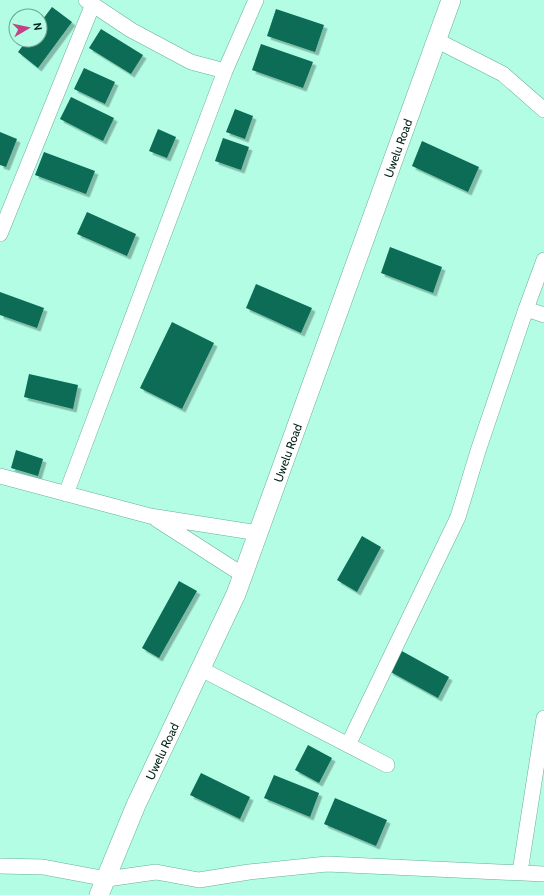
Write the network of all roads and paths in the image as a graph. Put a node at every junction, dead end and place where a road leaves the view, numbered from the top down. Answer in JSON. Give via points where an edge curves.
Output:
{"nodes":[{"id":1,"x":256,"y":0,"type":"edge"},
{"id":2,"x":450,"y":0,"type":"edge"},
{"id":3,"x":89,"y":2,"type":"edge"},
{"id":4,"x":436,"y":40,"type":"junction"},
{"id":5,"x":225,"y":71,"type":"junction"},
{"id":6,"x":544,"y":110,"type":"edge"},
{"id":7,"x":0,"y":234,"type":"edge"},
{"id":8,"x":544,"y":260,"type":"edge"},
{"id":9,"x":526,"y":309,"type":"junction"},
{"id":10,"x":544,"y":315,"type":"edge"},
{"id":11,"x":0,"y":476,"type":"edge"},
{"id":12,"x":66,"y":494,"type":"junction"},
{"id":13,"x":150,"y":516,"type":"junction"},
{"id":14,"x":258,"y":533,"type":"junction"},
{"id":15,"x":243,"y":575,"type":"junction"},
{"id":16,"x":201,"y":669,"type":"junction"},
{"id":17,"x":544,"y":718,"type":"edge"},
{"id":18,"x":348,"y":745,"type":"junction"},
{"id":19,"x":387,"y":765,"type":"dead end"},
{"id":20,"x":0,"y":866,"type":"edge"},
{"id":21,"x":520,"y":872,"type":"junction"},
{"id":22,"x":544,"y":874,"type":"edge"},
{"id":23,"x":103,"y":887,"type":"edge"}],
"edges":[{"from":1,"to":5,"type":"street"},
{"from":2,"to":4,"type":"street","name":"Uwelu Road"},
{"from":3,"to":5,"type":"street","via":[[132,30],[191,62]]},
{"from":3,"to":7,"type":"street"},
{"from":4,"to":6,"type":"street","via":[[503,74]]},
{"from":4,"to":14,"type":"street","name":"Uwelu Road"},
{"from":5,"to":12,"type":"street"},
{"from":8,"to":9,"type":"street"},
{"from":9,"to":10,"type":"street"},
{"from":9,"to":18,"type":"street","via":[[458,518]]},
{"from":11,"to":12,"type":"street"},
{"from":12,"to":13,"type":"street"},
{"from":13,"to":14,"type":"street"},
{"from":13,"to":15,"type":"street"},
{"from":14,"to":15,"type":"street","name":"Uwelu Road"},
{"from":15,"to":16,"type":"street","name":"Uwelu Road"},
{"from":16,"to":18,"type":"street"},
{"from":16,"to":23,"type":"street","name":"Uwelu Road","via":[[136,805]]},
{"from":17,"to":21,"type":"street"},
{"from":18,"to":19,"type":"street"},
{"from":20,"to":23,"type":"street","via":[[43,867]]},
{"from":21,"to":22,"type":"street"},
{"from":21,"to":23,"type":"street","via":[[327,864],[199,880],[156,872]]}]}
